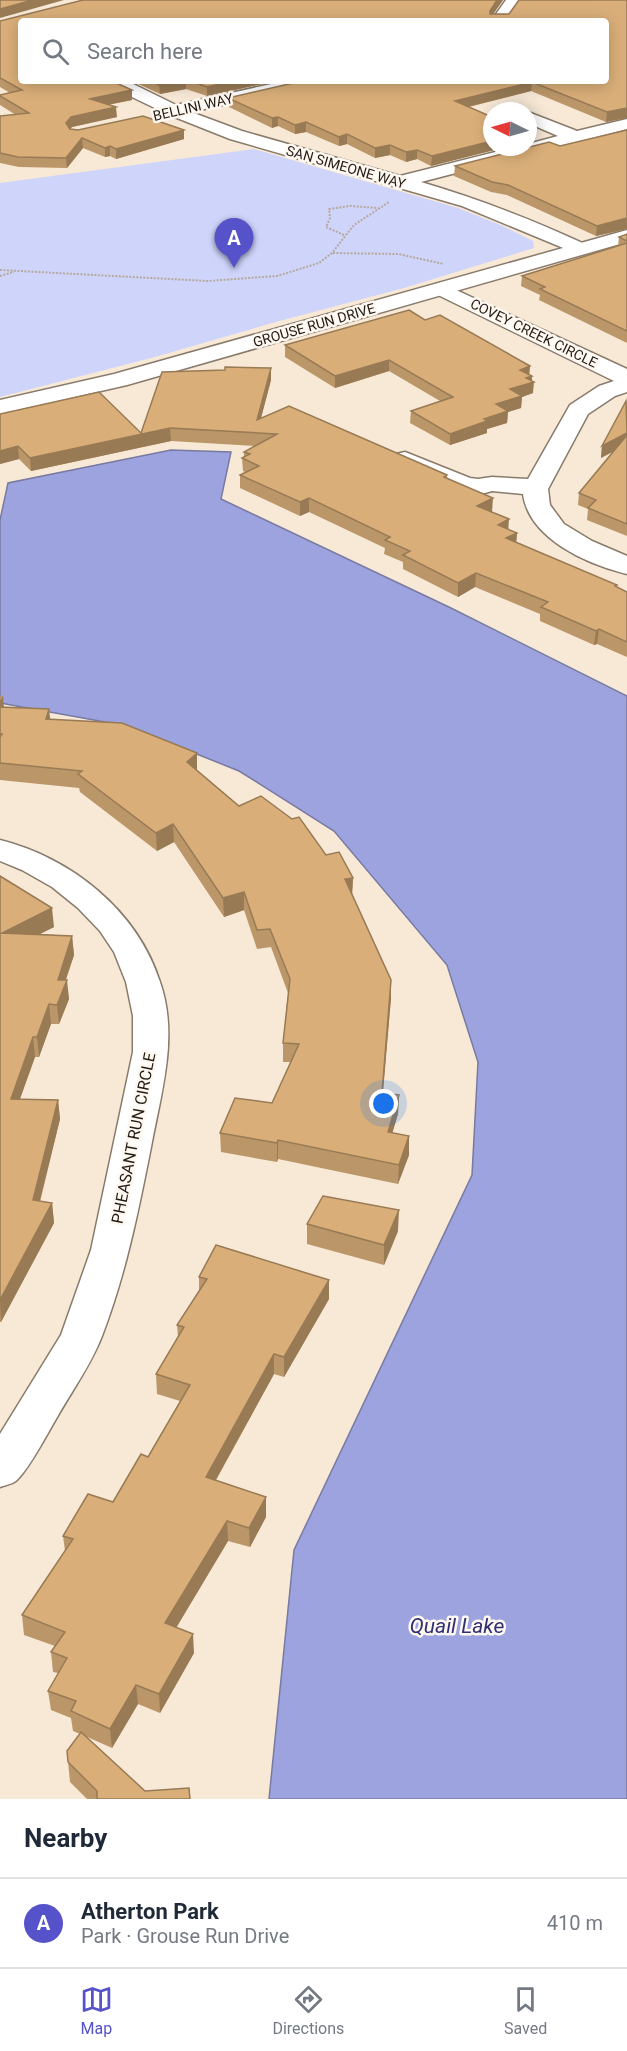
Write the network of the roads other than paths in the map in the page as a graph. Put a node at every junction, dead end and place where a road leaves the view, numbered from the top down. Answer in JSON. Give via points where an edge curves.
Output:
{"nodes":[{"id":1,"x":514,"y":0,"type":"edge"},
{"id":2,"x":501,"y":18,"type":"edge"},
{"id":3,"x":119,"y":84,"type":"edge"},
{"id":4,"x":295,"y":84,"type":"edge"},
{"id":5,"x":173,"y":111,"type":"junction"},
{"id":6,"x":152,"y":116,"type":"edge"},
{"id":7,"x":537,"y":121,"type":"edge"},
{"id":8,"x":627,"y":124,"type":"edge"},
{"id":9,"x":575,"y":137,"type":"junction"},
{"id":10,"x":397,"y":190,"type":"junction"},
{"id":11,"x":627,"y":236,"type":"edge"},
{"id":12,"x":580,"y":249,"type":"junction"},
{"id":13,"x":441,"y":289,"type":"junction"},
{"id":14,"x":627,"y":378,"type":"edge"},
{"id":15,"x":627,"y":384,"type":"edge"},
{"id":16,"x":0,"y":407,"type":"edge"},
{"id":17,"x":387,"y":451,"type":"edge"},
{"id":18,"x":536,"y":487,"type":"junction"},
{"id":19,"x":627,"y":566,"type":"edge"},
{"id":20,"x":0,"y":850,"type":"edge"},
{"id":21,"x":0,"y":1469,"type":"edge"}],
"edges":[{"from":1,"to":2,"type":"street"},
{"from":3,"to":5,"type":"street","name":"SAN SIMEONE WAY"},
{"from":4,"to":5,"type":"street","name":"BELLINI WAY"},
{"from":5,"to":6,"type":"street","name":"BELLINI WAY"},
{"from":5,"to":10,"type":"street","name":"SAN SIMEONE WAY"},
{"from":7,"to":9,"type":"street"},
{"from":8,"to":9,"type":"street"},
{"from":9,"to":10,"type":"street"},
{"from":10,"to":12,"type":"street","name":"SAN SIMEONE WAY","via":[[501,213]]},
{"from":11,"to":12,"type":"street","name":"GROUSE RUN DRIVE"},
{"from":12,"to":13,"type":"street","name":"GROUSE RUN DRIVE"},
{"from":13,"to":14,"type":"street","name":"COVEY CREEK CIRCLE"},
{"from":13,"to":16,"type":"street","name":"GROUSE RUN DRIVE","via":[[99,385]]},
{"from":15,"to":18,"type":"street","name":"COVEY CREEK CIRCLE","via":[[607,391],[578,410]]},
{"from":17,"to":18,"type":"street","via":[[463,484]]},
{"from":18,"to":19,"type":"street","via":[[534,500],[543,518],[555,529],[587,549]]},
{"from":20,"to":21,"type":"street","name":"PHEASANT RUN CIRCLE","via":[[67,883],[92,902],[122,935],[142,973],[153,1028],[111,1250],[81,1338]]}]}
